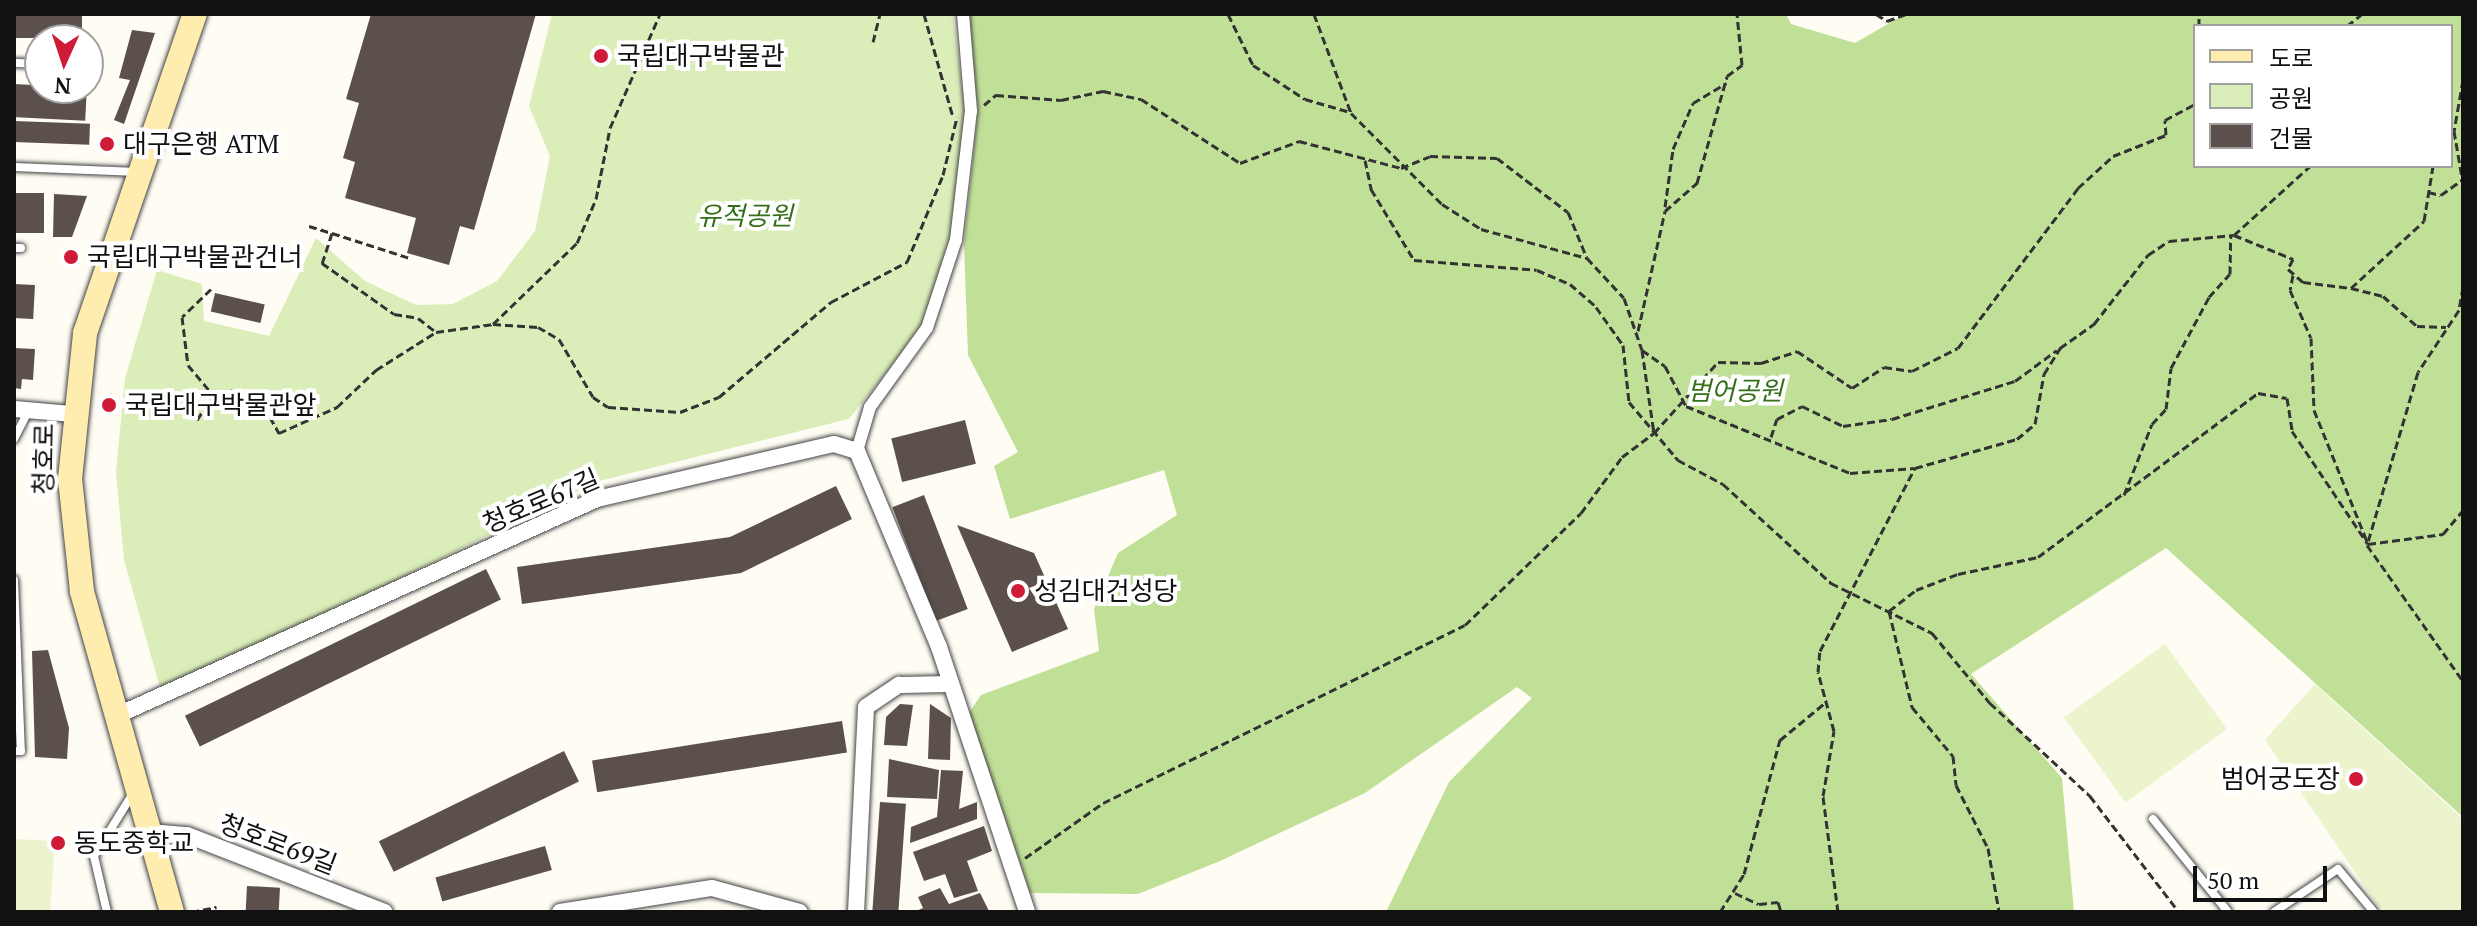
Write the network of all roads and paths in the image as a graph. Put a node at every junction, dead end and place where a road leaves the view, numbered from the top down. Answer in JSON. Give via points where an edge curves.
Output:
{"nodes":[{"id":1,"x":195,"y":14,"type":"edge"},
{"id":2,"x":660,"y":14,"type":"edge"},
{"id":3,"x":880,"y":14,"type":"edge"},
{"id":4,"x":924,"y":14,"type":"edge"},
{"id":5,"x":963,"y":14,"type":"edge"},
{"id":6,"x":1228,"y":14,"type":"edge"},
{"id":7,"x":1314,"y":14,"type":"edge"},
{"id":8,"x":1737,"y":14,"type":"edge"},
{"id":9,"x":1876,"y":14,"type":"edge"},
{"id":10,"x":1906,"y":14,"type":"edge"},
{"id":11,"x":873,"y":42,"type":"dead end"},
{"id":12,"x":2463,"y":80,"type":"edge"},
{"id":13,"x":1726,"y":83,"type":"junction"},
{"id":14,"x":2193,"y":105,"type":"edge"},
{"id":15,"x":1351,"y":113,"type":"junction"},
{"id":16,"x":971,"y":116,"type":"junction"},
{"id":17,"x":953,"y":117,"type":"junction"},
{"id":18,"x":1364,"y":158,"type":"junction"},
{"id":19,"x":1406,"y":165,"type":"junction"},
{"id":20,"x":14,"y":167,"type":"edge"},
{"id":21,"x":2308,"y":168,"type":"edge"},
{"id":22,"x":2433,"y":168,"type":"edge"},
{"id":23,"x":142,"y":172,"type":"junction"},
{"id":24,"x":2463,"y":182,"type":"edge"},
{"id":25,"x":2428,"y":192,"type":"junction"},
{"id":26,"x":1665,"y":211,"type":"junction"},
{"id":27,"x":309,"y":226,"type":"dead end"},
{"id":28,"x":332,"y":233,"type":"junction"},
{"id":29,"x":2233,"y":235,"type":"junction"},
{"id":30,"x":410,"y":258,"type":"dead end"},
{"id":31,"x":1587,"y":258,"type":"junction"},
{"id":32,"x":2294,"y":274,"type":"junction"},
{"id":33,"x":2463,"y":287,"type":"edge"},
{"id":34,"x":2351,"y":288,"type":"junction"},
{"id":35,"x":211,"y":289,"type":"dead end"},
{"id":36,"x":493,"y":324,"type":"junction"},
{"id":37,"x":2446,"y":327,"type":"junction"},
{"id":38,"x":1638,"y":331,"type":"junction"},
{"id":39,"x":436,"y":332,"type":"junction"},
{"id":40,"x":2060,"y":348,"type":"junction"},
{"id":41,"x":1642,"y":350,"type":"junction"},
{"id":42,"x":213,"y":395,"type":"junction"},
{"id":43,"x":1686,"y":406,"type":"junction"},
{"id":44,"x":21,"y":410,"type":"edge"},
{"id":45,"x":72,"y":414,"type":"junction"},
{"id":46,"x":197,"y":420,"type":"dead end"},
{"id":47,"x":1654,"y":433,"type":"junction"},
{"id":48,"x":1771,"y":437,"type":"junction"},
{"id":49,"x":14,"y":439,"type":"edge"},
{"id":50,"x":857,"y":451,"type":"junction"},
{"id":51,"x":1915,"y":468,"type":"junction"},
{"id":52,"x":2124,"y":495,"type":"junction"},
{"id":53,"x":2463,"y":510,"type":"edge"},
{"id":54,"x":2368,"y":544,"type":"junction"},
{"id":55,"x":14,"y":580,"type":"edge"},
{"id":56,"x":1855,"y":596,"type":"junction"},
{"id":57,"x":1889,"y":611,"type":"junction"},
{"id":58,"x":15,"y":613,"type":"edge"},
{"id":59,"x":2463,"y":681,"type":"edge"},
{"id":60,"x":16,"y":684,"type":"edge"},
{"id":61,"x":951,"y":684,"type":"junction"},
{"id":62,"x":1826,"y":702,"type":"junction"},
{"id":63,"x":118,"y":715,"type":"junction"},
{"id":64,"x":14,"y":751,"type":"edge"},
{"id":65,"x":137,"y":787,"type":"junction"},
{"id":66,"x":2153,"y":819,"type":"dead end"},
{"id":67,"x":150,"y":832,"type":"junction"},
{"id":68,"x":1012,"y":867,"type":"junction"},
{"id":69,"x":1735,"y":893,"type":"junction"},
{"id":70,"x":217,"y":907,"type":"dead end"},
{"id":71,"x":578,"y":911,"type":"edge"},
{"id":72,"x":107,"y":912,"type":"edge"},
{"id":73,"x":172,"y":912,"type":"edge"},
{"id":74,"x":191,"y":912,"type":"edge"},
{"id":75,"x":385,"y":912,"type":"edge"},
{"id":76,"x":560,"y":912,"type":"edge"},
{"id":77,"x":800,"y":912,"type":"edge"},
{"id":78,"x":856,"y":912,"type":"edge"},
{"id":79,"x":1025,"y":912,"type":"edge"},
{"id":80,"x":1720,"y":912,"type":"edge"},
{"id":81,"x":1781,"y":912,"type":"edge"},
{"id":82,"x":1838,"y":912,"type":"edge"},
{"id":83,"x":1999,"y":912,"type":"edge"},
{"id":84,"x":2179,"y":912,"type":"edge"},
{"id":85,"x":2228,"y":912,"type":"edge"},
{"id":86,"x":2274,"y":912,"type":"edge"},
{"id":87,"x":2374,"y":912,"type":"edge"}],
"edges":[{"from":1,"to":23,"type":"main road","name":"청호로"},
{"from":2,"to":36,"type":"path","via":[[610,128],[596,199],[577,243]]},
{"from":3,"to":11,"type":"path"},
{"from":4,"to":17,"type":"path"},
{"from":5,"to":16,"type":"street"},
{"from":6,"to":15,"type":"path","via":[[1253,65],[1305,99]]},
{"from":7,"to":15,"type":"path"},
{"from":8,"to":13,"type":"path","via":[[1742,65]]},
{"from":9,"to":10,"type":"path","via":[[1887,21]]},
{"from":12,"to":24,"type":"path","via":[[2454,131]]},
{"from":13,"to":26,"type":"path","via":[[1706,166]]},
{"from":13,"to":26,"type":"path","via":[[1693,103],[1673,149]]},
{"from":14,"to":43,"type":"path","via":[[2165,120],[2166,135],[2113,156],[2078,188],[1958,348],[1912,371],[1884,367],[1852,388],[1797,351],[1761,363],[1718,362]]},
{"from":15,"to":19,"type":"path"},
{"from":16,"to":17,"type":"path"},
{"from":16,"to":18,"type":"path","via":[[996,95],[1061,100],[1103,91],[1159,105],[1227,160],[1257,160],[1309,141]]},
{"from":16,"to":50,"type":"street","via":[[943,295],[870,407]]},
{"from":17,"to":36,"type":"path","via":[[943,175],[907,262],[831,302],[719,397],[680,412],[608,407],[586,388],[559,339],[538,327]]},
{"from":18,"to":19,"type":"path"},
{"from":18,"to":47,"type":"path","via":[[1371,189],[1414,260],[1537,270],[1570,284],[1596,307],[1623,345],[1629,402]]},
{"from":19,"to":31,"type":"path","via":[[1442,204],[1481,229]]},
{"from":19,"to":31,"type":"path","via":[[1430,156],[1497,158],[1568,212]]},
{"from":20,"to":23,"type":"lane"},
{"from":21,"to":29,"type":"path"},
{"from":22,"to":25,"type":"path"},
{"from":23,"to":45,"type":"main road","name":"청호로","via":[[85,333]]},
{"from":24,"to":25,"type":"path","via":[[2441,195]]},
{"from":25,"to":34,"type":"path","via":[[2424,221]]},
{"from":26,"to":38,"type":"path"},
{"from":27,"to":28,"type":"path"},
{"from":28,"to":30,"type":"path"},
{"from":28,"to":39,"type":"path","via":[[322,263],[394,314],[418,318]]},
{"from":29,"to":32,"type":"path","via":[[2293,259]]},
{"from":29,"to":40,"type":"path","via":[[2169,241],[2127,278],[2094,324]]},
{"from":29,"to":52,"type":"path","via":[[2230,274],[2209,297],[2171,368],[2166,409],[2152,424]]},
{"from":31,"to":38,"type":"path","via":[[1624,298]]},
{"from":32,"to":34,"type":"path"},
{"from":32,"to":54,"type":"path","via":[[2288,283],[2311,338],[2314,410]]},
{"from":33,"to":37,"type":"path"},
{"from":34,"to":37,"type":"path","via":[[2383,296],[2417,326]]},
{"from":35,"to":42,"type":"path","via":[[182,317],[182,348]]},
{"from":36,"to":39,"type":"path"},
{"from":37,"to":54,"type":"path","via":[[2418,372]]},
{"from":38,"to":41,"type":"path"},
{"from":39,"to":42,"type":"path","via":[[376,370],[337,407],[279,433],[258,396],[235,390]]},
{"from":40,"to":48,"type":"path","via":[[2015,381],[1892,419],[1843,426],[1802,406],[1777,419]]},
{"from":40,"to":51,"type":"path","via":[[2044,374],[2035,424],[2017,439]]},
{"from":41,"to":43,"type":"path","via":[[1665,366]]},
{"from":41,"to":47,"type":"path"},
{"from":42,"to":46,"type":"path"},
{"from":43,"to":47,"type":"path"},
{"from":43,"to":48,"type":"path"},
{"from":44,"to":45,"type":"street"},
{"from":44,"to":49,"type":"lane"},
{"from":45,"to":63,"type":"main road","name":"청호로","via":[[73,536]]},
{"from":47,"to":56,"type":"path","via":[[1678,460],[1723,484],[1811,568]]},
{"from":47,"to":68,"type":"path","via":[[1622,457],[1581,513],[1503,580],[1465,625],[1103,803]]},
{"from":48,"to":51,"type":"path","via":[[1850,473]]},
{"from":50,"to":61,"type":"street"},
{"from":50,"to":63,"type":"street","name":"청호로67길","via":[[834,444],[597,499]]},
{"from":51,"to":56,"type":"path"},
{"from":52,"to":54,"type":"path","via":[[2247,400],[2277,390],[2287,398],[2292,431]]},
{"from":52,"to":57,"type":"path","via":[[2038,557],[1958,574],[1916,590]]},
{"from":53,"to":54,"type":"path","via":[[2443,534],[2395,546]]},
{"from":54,"to":59,"type":"path"},
{"from":55,"to":58,"type":"lane"},
{"from":56,"to":57,"type":"path"},
{"from":56,"to":62,"type":"path","via":[[1820,651]]},
{"from":57,"to":83,"type":"path","via":[[1912,707],[1953,756],[1956,785],[1988,848]]},
{"from":57,"to":84,"type":"path","via":[[1932,633],[1990,703],[2090,796]]},
{"from":58,"to":60,"type":"lane"},
{"from":60,"to":64,"type":"lane","via":[[21,751]]},
{"from":61,"to":68,"type":"street"},
{"from":61,"to":78,"type":"street","via":[[899,685],[866,707]]},
{"from":62,"to":69,"type":"path","via":[[1780,740]]},
{"from":62,"to":82,"type":"path","via":[[1834,731],[1824,805]]},
{"from":63,"to":65,"type":"main road","name":"청호로"},
{"from":65,"to":67,"type":"main road","name":"청호로"},
{"from":65,"to":72,"type":"lane","via":[[94,856]]},
{"from":66,"to":85,"type":"lane"},
{"from":67,"to":73,"type":"main road","name":"청호로"},
{"from":67,"to":75,"type":"street","name":"청호로69길","via":[[187,835]]},
{"from":68,"to":79,"type":"street"},
{"from":69,"to":80,"type":"path"},
{"from":69,"to":81,"type":"path","via":[[1759,904],[1778,902]]},
{"from":70,"to":74,"type":"path"},
{"from":71,"to":76,"type":"street"},
{"from":71,"to":77,"type":"street","via":[[712,888]]},
{"from":86,"to":87,"type":"lane","via":[[2338,869]]}]}
